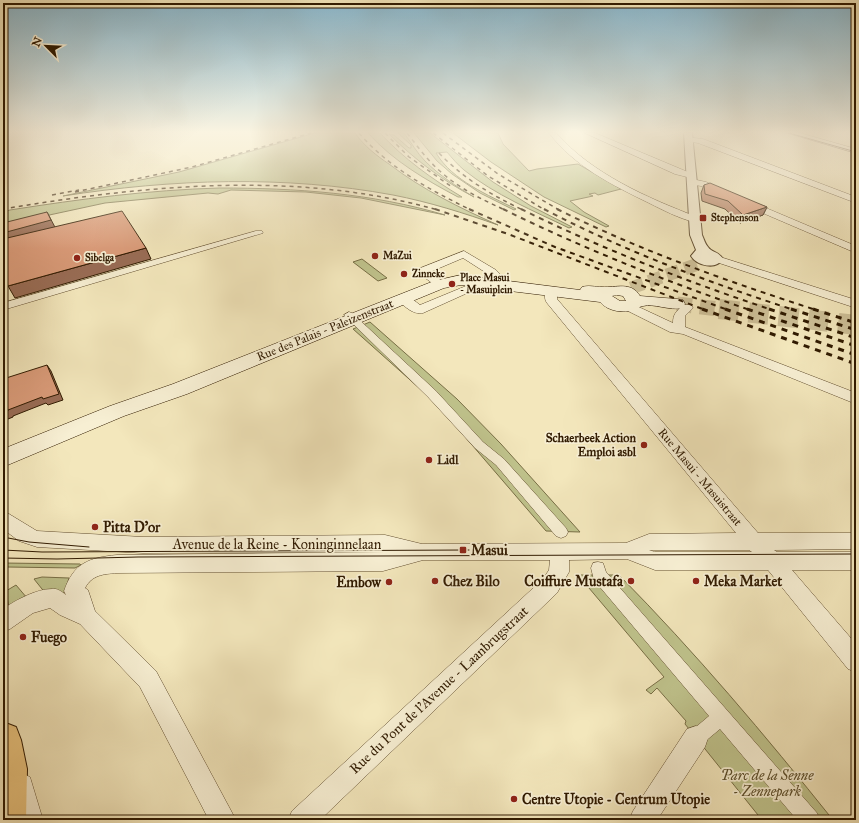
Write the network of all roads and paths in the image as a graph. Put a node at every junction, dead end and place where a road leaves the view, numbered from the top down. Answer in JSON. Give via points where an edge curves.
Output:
{"nodes":[{"id":1,"x":597,"y":171,"type":"edge"},
{"id":2,"x":677,"y":171,"type":"edge"},
{"id":3,"x":690,"y":171,"type":"edge"},
{"id":4,"x":780,"y":171,"type":"edge"},
{"id":5,"x":691,"y":179,"type":"junction"},
{"id":6,"x":848,"y":190,"type":"dead end"},
{"id":7,"x":837,"y":193,"type":"junction"},
{"id":8,"x":856,"y":200,"type":"edge"},
{"id":9,"x":694,"y":219,"type":"junction"},
{"id":10,"x":259,"y":233,"type":"dead end"},
{"id":11,"x":856,"y":250,"type":"edge"},
{"id":12,"x":717,"y":259,"type":"joint"},
{"id":13,"x":500,"y":280,"type":"junction"},
{"id":14,"x":472,"y":281,"type":"junction"},
{"id":15,"x":440,"y":284,"type":"junction"},
{"id":16,"x":557,"y":289,"type":"junction"},
{"id":17,"x":403,"y":298,"type":"junction"},
{"id":18,"x":631,"y":298,"type":"junction"},
{"id":19,"x":856,"y":304,"type":"edge"},
{"id":20,"x":682,"y":306,"type":"joint"},
{"id":21,"x":3,"y":307,"type":"edge"},
{"id":22,"x":351,"y":317,"type":"junction"},
{"id":23,"x":682,"y":329,"type":"junction"},
{"id":24,"x":180,"y":389,"type":"junction"},
{"id":25,"x":856,"y":399,"type":"edge"},
{"id":26,"x":3,"y":458,"type":"edge"},
{"id":27,"x":3,"y":464,"type":"edge"},
{"id":28,"x":8,"y":523,"type":"edge"},
{"id":29,"x":753,"y":541,"type":"junction"},
{"id":30,"x":856,"y":541,"type":"edge"},
{"id":31,"x":560,"y":542,"type":"junction"},
{"id":32,"x":627,"y":551,"type":"junction"},
{"id":33,"x":423,"y":552,"type":"junction"},
{"id":34,"x":772,"y":560,"type":"junction"},
{"id":35,"x":856,"y":561,"type":"edge"},
{"id":36,"x":598,"y":568,"type":"dead end"},
{"id":37,"x":68,"y":597,"type":"junction"},
{"id":38,"x":3,"y":622,"type":"edge"},
{"id":39,"x":856,"y":662,"type":"edge"},
{"id":40,"x":721,"y":717,"type":"junction"},
{"id":41,"x":696,"y":738,"type":"joint"},
{"id":42,"x":6,"y":754,"type":"edge"},
{"id":43,"x":7,"y":820,"type":"edge"},
{"id":44,"x":30,"y":820,"type":"edge"},
{"id":45,"x":223,"y":820,"type":"edge"},
{"id":46,"x":301,"y":820,"type":"edge"},
{"id":47,"x":642,"y":820,"type":"edge"},
{"id":48,"x":810,"y":820,"type":"edge"}],
"edges":[{"from":1,"to":9,"type":"street","via":[[676,213]]},
{"from":2,"to":5,"type":"street"},
{"from":3,"to":5,"type":"street"},
{"from":4,"to":7,"type":"street"},
{"from":5,"to":9,"type":"street"},
{"from":5,"to":11,"type":"street"},
{"from":6,"to":7,"type":"street"},
{"from":7,"to":8,"type":"street"},
{"from":9,"to":12,"type":"street","via":[[702,258],[713,261]]},
{"from":10,"to":21,"type":"street"},
{"from":12,"to":19,"type":"street"},
{"from":13,"to":14,"type":"main road","name":"Rue des Palais - Paleizenstraat"},
{"from":13,"to":15,"type":"street","via":[[464,254],[422,271]]},
{"from":13,"to":16,"type":"main road","name":"Rue des Palais - Paleizenstraat"},
{"from":14,"to":15,"type":"main road","name":"Rue des Palais - Paleizenstraat","via":[[461,280]]},
{"from":14,"to":16,"type":"main road","name":"Rue des Palais - Paleizenstraat"},
{"from":14,"to":17,"type":"street","via":[[470,288],[419,310]]},
{"from":15,"to":17,"type":"main road","name":"Rue des Palais - Paleizenstraat"},
{"from":16,"to":18,"type":"main road","name":"Rue des Palais - Paleizenstraat","via":[[605,295],[614,305]]},
{"from":16,"to":29,"type":"street","name":"Rue Masui - Masuistraat","via":[[551,300]]},
{"from":17,"to":22,"type":"main road","name":"Rue des Palais - Paleizenstraat"},
{"from":18,"to":20,"type":"main road"},
{"from":18,"to":23,"type":"street","via":[[674,328]]},
{"from":20,"to":23,"type":"street","via":[[679,316]]},
{"from":22,"to":24,"type":"main road","name":"Rue des Palais - Paleizenstraat"},
{"from":22,"to":31,"type":"street","via":[[432,394],[479,445],[500,462]]},
{"from":23,"to":25,"type":"street"},
{"from":24,"to":26,"type":"main road","name":"Rue des Palais - Paleizenstraat","via":[[117,411]]},
{"from":24,"to":27,"type":"main road","name":"Rue des Palais - Paleizenstraat"},
{"from":28,"to":33,"type":"street","name":"Avenue de la Reine - Koninginnelaan","via":[[37,539],[143,544],[385,543]]},
{"from":29,"to":30,"type":"street","name":"Avenue de la Reine - Koninginnelaan"},
{"from":29,"to":32,"type":"street","name":"Avenue de la Reine - Koninginnelaan","via":[[649,542]]},
{"from":29,"to":34,"type":"street","name":"Rue Masui - Masuistraat"},
{"from":31,"to":32,"type":"street","name":"Avenue de la Reine - Koninginnelaan"},
{"from":31,"to":33,"type":"street","name":"Avenue de la Reine - Koninginnelaan"},
{"from":31,"to":46,"type":"street","name":"Rue du Pont de l'Avenue - Laanbrugstraat","via":[[559,572],[550,586]]},
{"from":32,"to":34,"type":"street","name":"Avenue de la Reine - Koninginnelaan","via":[[655,562]]},
{"from":33,"to":37,"type":"street","name":"Avenue de la Reine - Koninginnelaan","via":[[383,562],[96,566],[82,575]]},
{"from":34,"to":35,"type":"street","name":"Avenue de la Reine - Koninginnelaan"},
{"from":34,"to":39,"type":"street","name":"Rue Masui - Masuistraat"},
{"from":36,"to":40,"type":"street","via":[[599,575]]},
{"from":37,"to":38,"type":"street","via":[[34,602],[14,612]]},
{"from":37,"to":45,"type":"street","via":[[67,608],[87,617],[148,679]]},
{"from":40,"to":41,"type":"street"},
{"from":40,"to":48,"type":"street"},
{"from":41,"to":47,"type":"street"},
{"from":42,"to":43,"type":"main road"},
{"from":42,"to":44,"type":"street","via":[[19,778]]}]}
